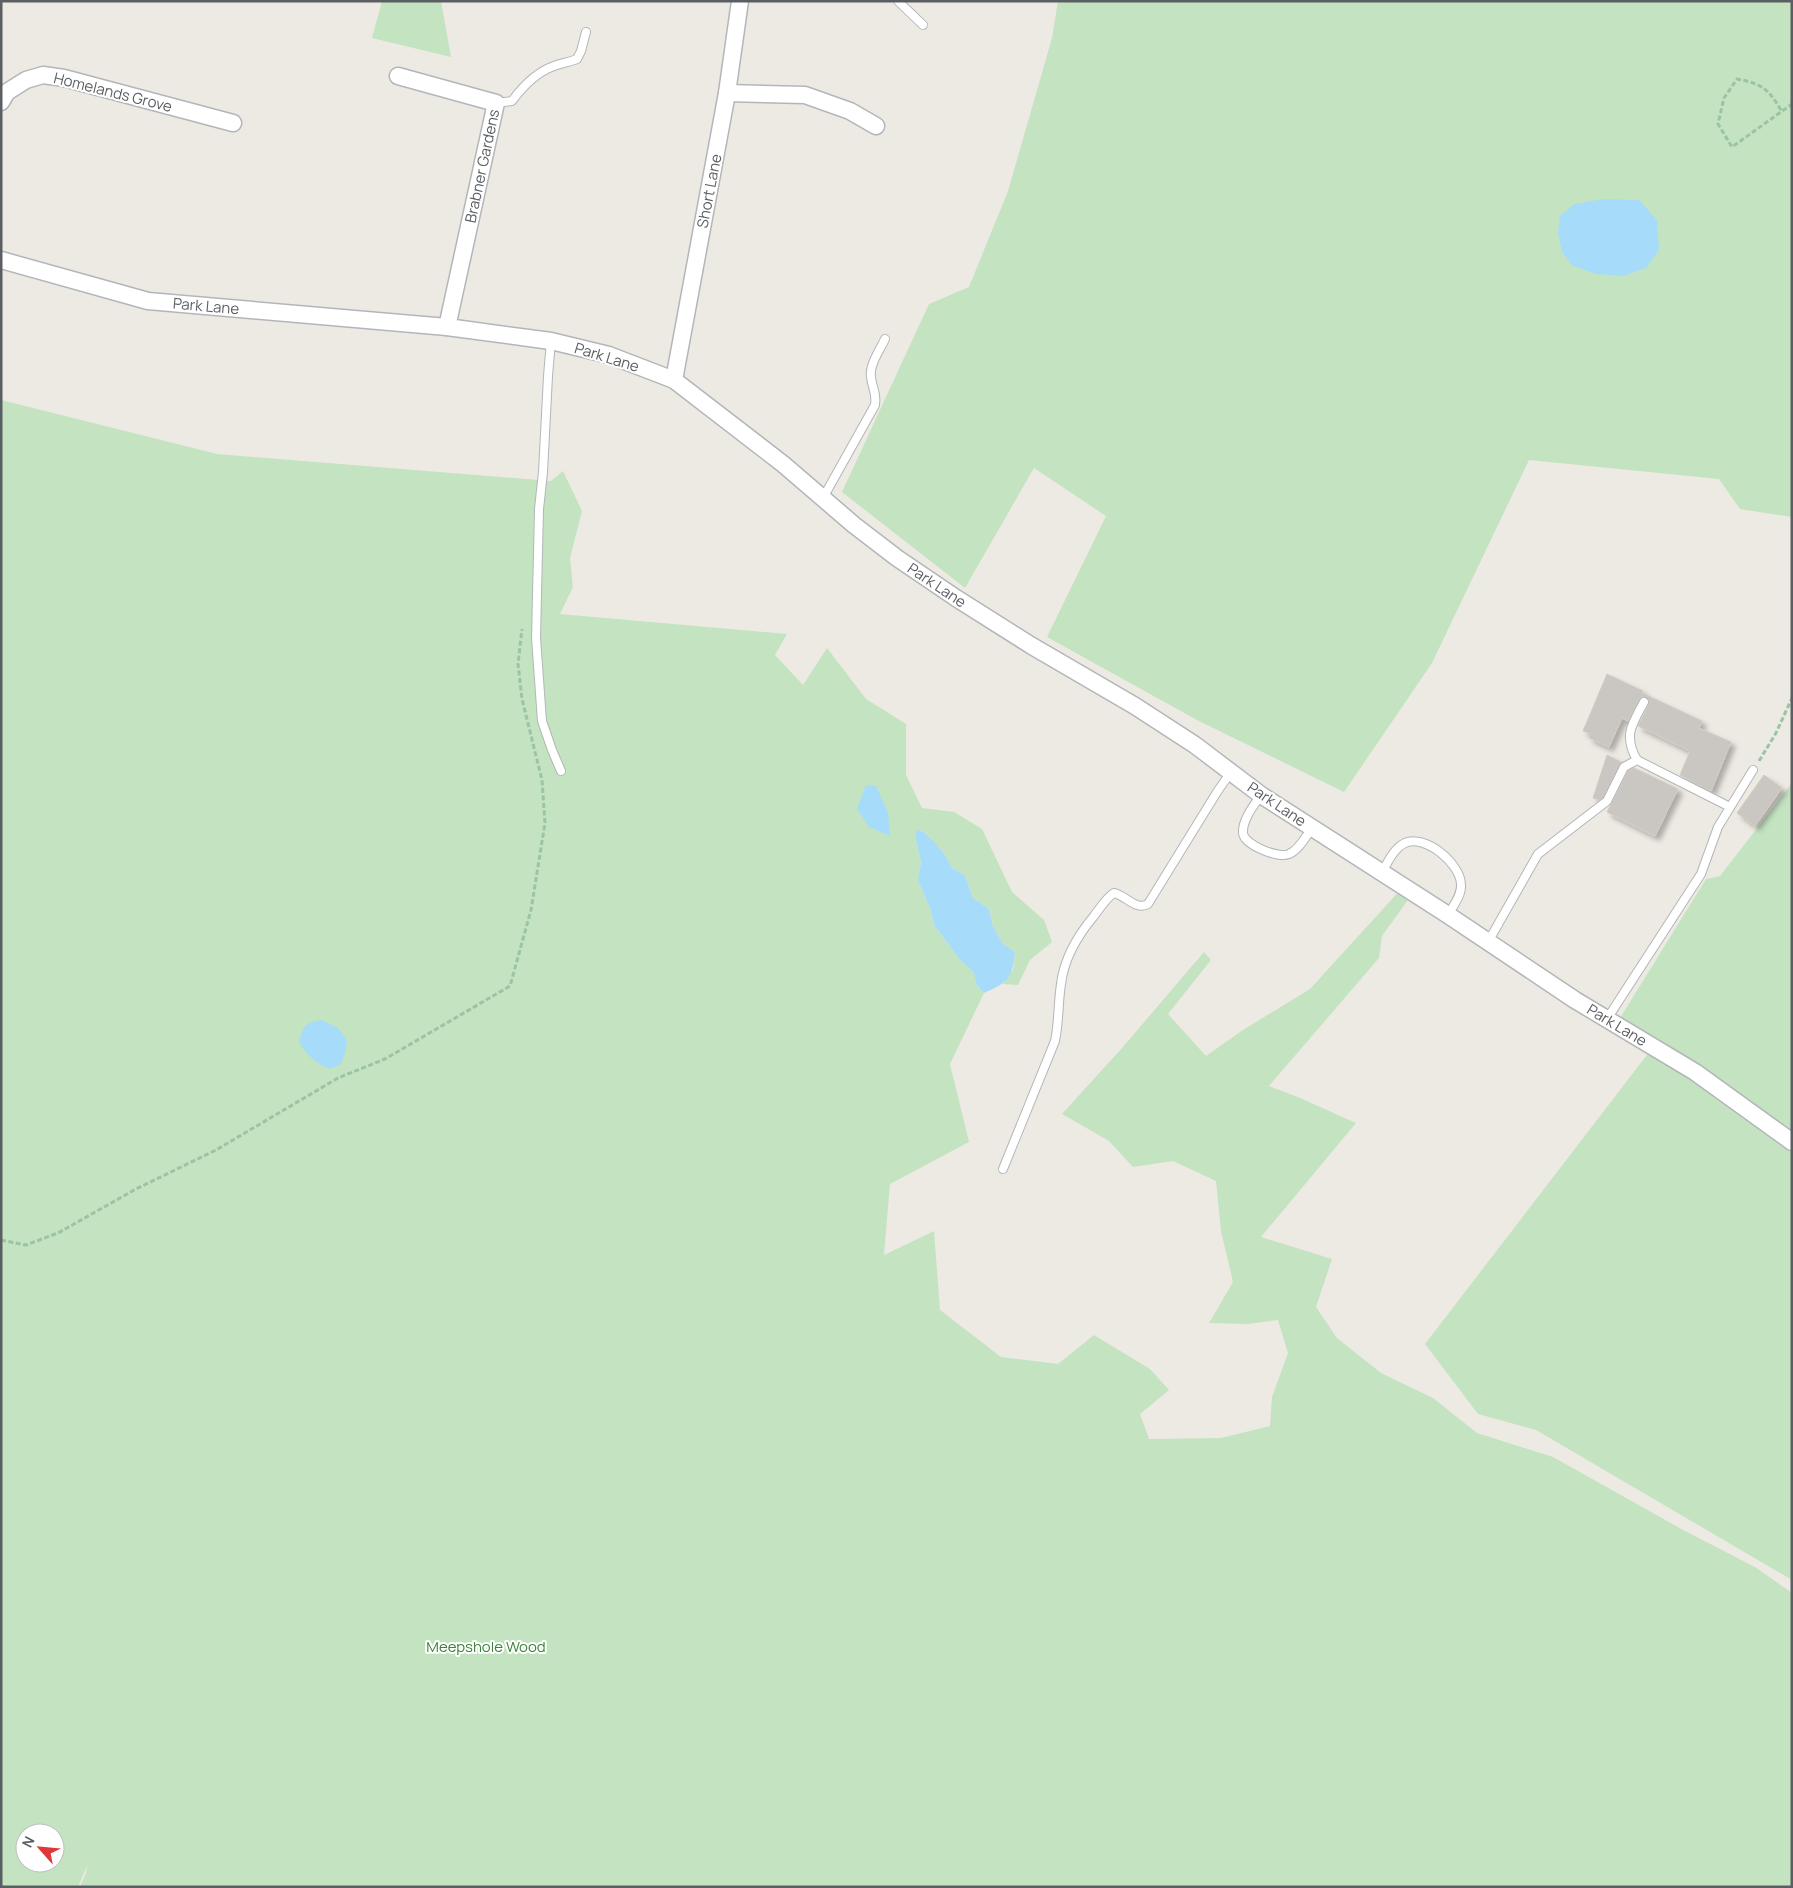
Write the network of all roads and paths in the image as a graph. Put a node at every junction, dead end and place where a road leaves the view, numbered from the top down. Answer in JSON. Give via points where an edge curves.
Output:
{"nodes":[{"id":1,"x":740,"y":1,"type":"edge"},
{"id":2,"x":898,"y":1,"type":"edge"},
{"id":3,"x":923,"y":25,"type":"dead end"},
{"id":4,"x":586,"y":32,"type":"dead end"},
{"id":5,"x":398,"y":76,"type":"dead end"},
{"id":6,"x":727,"y":93,"type":"junction"},
{"id":7,"x":1,"y":102,"type":"edge"},
{"id":8,"x":496,"y":103,"type":"junction"},
{"id":9,"x":1792,"y":104,"type":"edge"},
{"id":10,"x":1781,"y":110,"type":"junction"},
{"id":11,"x":233,"y":124,"type":"dead end"},
{"id":12,"x":876,"y":126,"type":"dead end"},
{"id":13,"x":1,"y":260,"type":"edge"},
{"id":14,"x":447,"y":327,"type":"junction"},
{"id":15,"x":885,"y":339,"type":"dead end"},
{"id":16,"x":551,"y":341,"type":"junction"},
{"id":17,"x":674,"y":380,"type":"junction"},
{"id":18,"x":823,"y":498,"type":"junction"},
{"id":19,"x":523,"y":620,"type":"dead end"},
{"id":20,"x":1792,"y":698,"type":"edge"},
{"id":21,"x":1644,"y":702,"type":"dead end"},
{"id":22,"x":1637,"y":760,"type":"junction"},
{"id":23,"x":1753,"y":770,"type":"joint"},
{"id":24,"x":561,"y":771,"type":"dead end"},
{"id":25,"x":1231,"y":772,"type":"junction"},
{"id":26,"x":1261,"y":795,"type":"junction"},
{"id":27,"x":1730,"y":808,"type":"junction"},
{"id":28,"x":1312,"y":828,"type":"junction"},
{"id":29,"x":1382,"y":873,"type":"junction"},
{"id":30,"x":1448,"y":916,"type":"junction"},
{"id":31,"x":1488,"y":942,"type":"junction"},
{"id":32,"x":1607,"y":1019,"type":"junction"},
{"id":33,"x":1792,"y":1142,"type":"edge"},
{"id":34,"x":1003,"y":1169,"type":"dead end"},
{"id":35,"x":1,"y":1240,"type":"edge"}],
"edges":[{"from":1,"to":6,"type":"street","name":"Short Lane"},
{"from":2,"to":3,"type":"lane"},
{"from":4,"to":8,"type":"lane","via":[[577,59],[553,66],[531,79],[512,101]]},
{"from":5,"to":8,"type":"street","name":"Brabner Gardens"},
{"from":6,"to":12,"type":"street","via":[[805,96],[850,111]]},
{"from":6,"to":17,"type":"street","name":"Short Lane"},
{"from":7,"to":11,"type":"street","name":"Homelands Grove","via":[[7,92],[26,80],[43,75]]},
{"from":8,"to":14,"type":"street","name":"Brabner Gardens"},
{"from":9,"to":10,"type":"path"},
{"from":10,"to":10,"type":"path","via":[[1732,147],[1718,124],[1724,98],[1737,80],[1750,82],[1770,92]]},
{"from":13,"to":14,"type":"street","name":"Park Lane","via":[[148,301]]},
{"from":14,"to":16,"type":"street","name":"Park Lane"},
{"from":15,"to":18,"type":"lane","via":[[871,371],[875,405]]},
{"from":16,"to":17,"type":"street","name":"Park Lane","via":[[610,355]]},
{"from":16,"to":24,"type":"lane","via":[[539,508],[536,638],[542,721]]},
{"from":17,"to":18,"type":"street","name":"Park Lane"},
{"from":18,"to":25,"type":"street","name":"Park Lane","via":[[897,558],[956,598],[1135,706]]},
{"from":19,"to":35,"type":"path","via":[[518,664],[522,699],[542,780],[545,823],[531,910],[510,986],[385,1060],[338,1078],[216,1150],[136,1189],[58,1233],[26,1245]]},
{"from":20,"to":23,"type":"path","via":[[1776,733]]},
{"from":21,"to":22,"type":"lane","via":[[1629,740]]},
{"from":22,"to":27,"type":"lane"},
{"from":22,"to":31,"type":"lane","via":[[1624,767],[1607,801],[1538,854]]},
{"from":23,"to":27,"type":"lane"},
{"from":25,"to":26,"type":"street","name":"Park Lane"},
{"from":25,"to":34,"type":"lane","via":[[1148,904],[1139,906],[1114,893],[1090,920],[1072,948],[1061,983],[1055,1041]]},
{"from":26,"to":28,"type":"street","name":"Park Lane"},
{"from":26,"to":28,"type":"lane","via":[[1244,829],[1243,835],[1252,844],[1274,854],[1286,855],[1295,850]]},
{"from":27,"to":32,"type":"lane","via":[[1718,827],[1701,874]]},
{"from":28,"to":29,"type":"street","name":"Park Lane"},
{"from":29,"to":30,"type":"street","name":"Park Lane"},
{"from":29,"to":30,"type":"lane","via":[[1402,844],[1415,841],[1433,848],[1448,860],[1461,880],[1460,893]]},
{"from":30,"to":31,"type":"street","name":"Park Lane"},
{"from":31,"to":32,"type":"street","name":"Park Lane"},
{"from":32,"to":33,"type":"street","name":"Park Lane","via":[[1695,1072]]}]}
